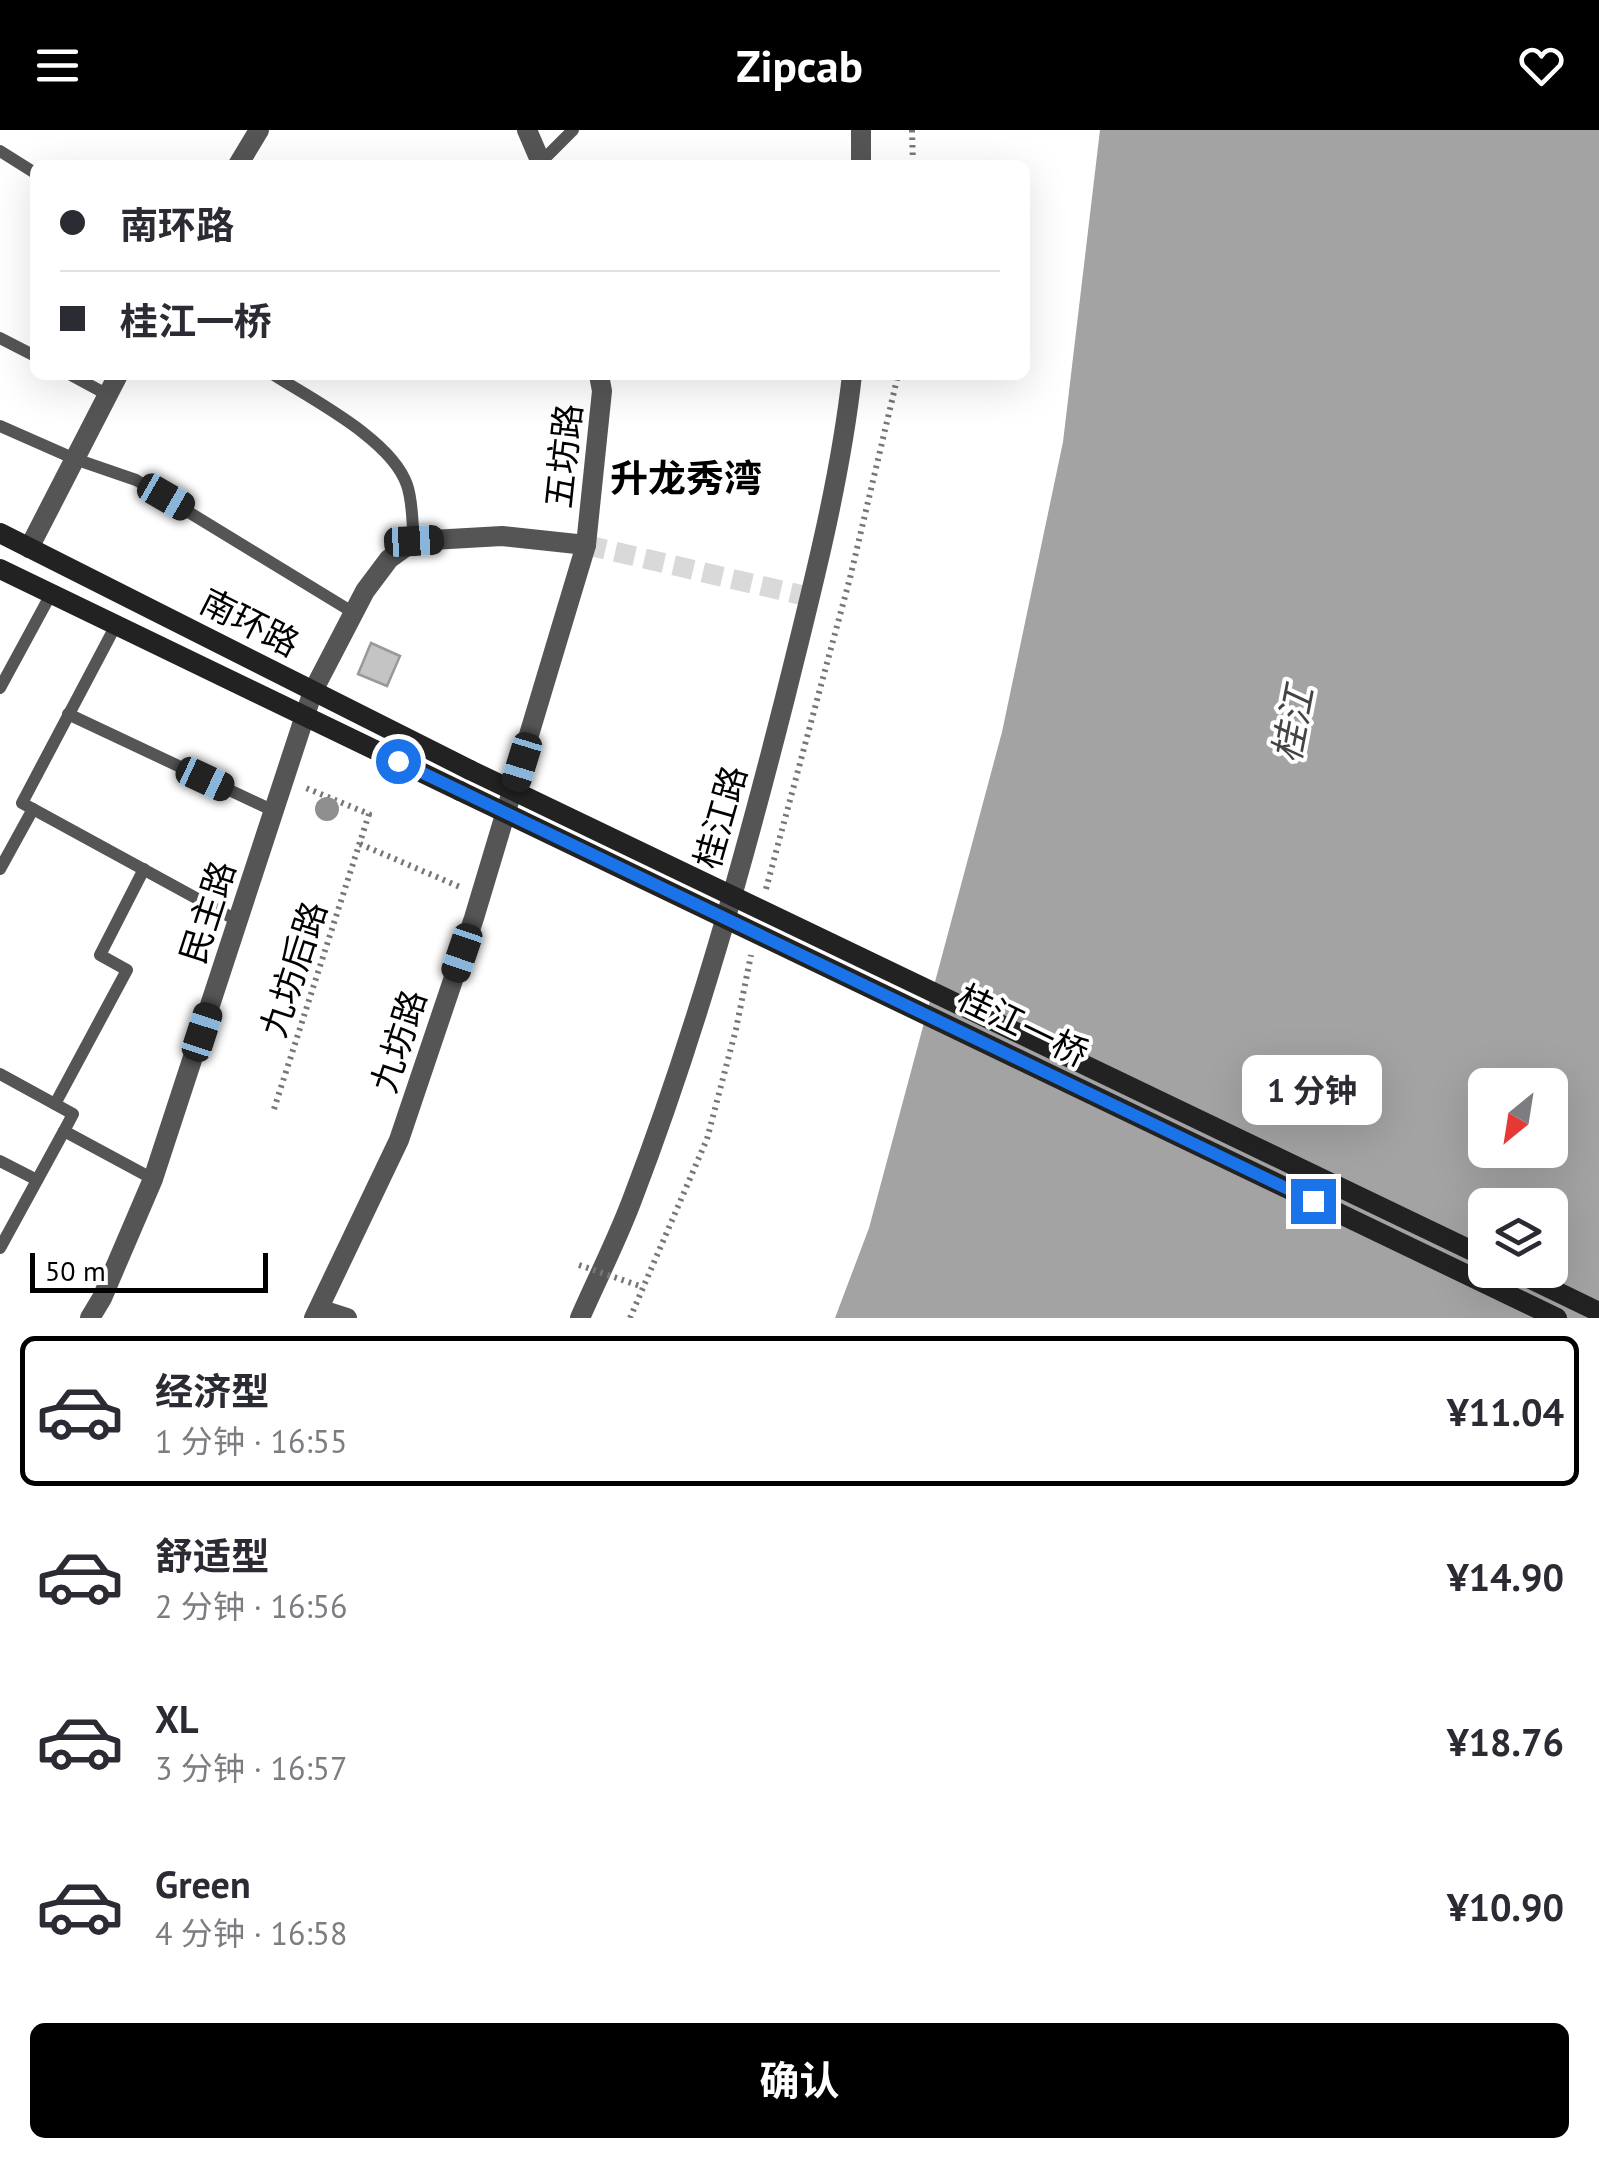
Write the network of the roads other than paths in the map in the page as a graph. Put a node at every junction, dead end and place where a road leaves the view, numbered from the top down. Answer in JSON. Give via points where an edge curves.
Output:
{"nodes":[{"id":1,"x":258,"y":130,"type":"edge"},
{"id":2,"x":527,"y":130,"type":"edge"},
{"id":3,"x":573,"y":130,"type":"edge"},
{"id":4,"x":861,"y":130,"type":"edge"},
{"id":5,"x":0,"y":151,"type":"edge"},
{"id":6,"x":241,"y":160,"type":"edge"},
{"id":7,"x":541,"y":160,"type":"edge"},
{"id":8,"x":545,"y":160,"type":"edge"},
{"id":9,"x":861,"y":160,"type":"edge"},
{"id":10,"x":30,"y":170,"type":"edge"},
{"id":11,"x":0,"y":338,"type":"edge"},
{"id":12,"x":30,"y":353,"type":"edge"},
{"id":13,"x":81,"y":380,"type":"edge"},
{"id":14,"x":115,"y":380,"type":"edge"},
{"id":15,"x":282,"y":380,"type":"edge"},
{"id":16,"x":600,"y":380,"type":"edge"},
{"id":17,"x":851,"y":380,"type":"edge"},
{"id":18,"x":108,"y":394,"type":"junction"},
{"id":19,"x":0,"y":426,"type":"edge"},
{"id":20,"x":75,"y":459,"type":"junction"},
{"id":21,"x":0,"y":533,"type":"edge"},
{"id":22,"x":414,"y":541,"type":"junction"},
{"id":23,"x":586,"y":545,"type":"junction"},
{"id":24,"x":29,"y":548,"type":"junction"},
{"id":25,"x":2,"y":574,"type":"edge"},
{"id":26,"x":51,"y":594,"type":"junction"},
{"id":27,"x":354,"y":613,"type":"junction"},
{"id":28,"x":116,"y":626,"type":"junction"},
{"id":29,"x":0,"y":688,"type":"edge"},
{"id":30,"x":313,"y":690,"type":"junction"},
{"id":31,"x":68,"y":714,"type":"junction"},
{"id":32,"x":304,"y":716,"type":"junction"},
{"id":33,"x":470,"y":770,"type":"joint"},
{"id":34,"x":460,"y":791,"type":"joint"},
{"id":35,"x":33,"y":808,"type":"junction"},
{"id":36,"x":274,"y":811,"type":"junction"},
{"id":37,"x":0,"y":869,"type":"edge"},
{"id":38,"x":144,"y":870,"type":"junction"},
{"id":39,"x":238,"y":921,"type":"junction"},
{"id":40,"x":0,"y":1074,"type":"edge"},
{"id":41,"x":54,"y":1104,"type":"junction"},
{"id":42,"x":64,"y":1131,"type":"junction"},
{"id":43,"x":0,"y":1160,"type":"edge"},
{"id":44,"x":153,"y":1179,"type":"junction"},
{"id":45,"x":37,"y":1180,"type":"junction"},
{"id":46,"x":2,"y":1240,"type":"edge"},
{"id":47,"x":1468,"y":1249,"type":"edge"},
{"id":48,"x":1549,"y":1288,"type":"edge"},
{"id":49,"x":1599,"y":1312,"type":"edge"},
{"id":50,"x":316,"y":1314,"type":"edge"},
{"id":51,"x":90,"y":1318,"type":"edge"},
{"id":52,"x":347,"y":1318,"type":"edge"},
{"id":53,"x":580,"y":1318,"type":"edge"},
{"id":54,"x":1557,"y":1318,"type":"edge"}],
"edges":[{"from":1,"to":6,"type":"street"},
{"from":2,"to":7,"type":"street"},
{"from":3,"to":8,"type":"lane"},
{"from":4,"to":9,"type":"street"},
{"from":5,"to":10,"type":"lane"},
{"from":11,"to":12,"type":"lane"},
{"from":13,"to":18,"type":"lane"},
{"from":14,"to":18,"type":"street"},
{"from":15,"to":22,"type":"lane","via":[[389,454],[408,485]]},
{"from":16,"to":23,"type":"street","name":"五坊路"},
{"from":17,"to":53,"type":"street","name":"桂江路","via":[[810,597],[757,810],[690,1033],[631,1202]]},
{"from":18,"to":20,"type":"street"},
{"from":19,"to":20,"type":"lane"},
{"from":20,"to":24,"type":"street"},
{"from":20,"to":27,"type":"lane","via":[[136,480]]},
{"from":21,"to":24,"type":"main road","name":"南环路"},
{"from":22,"to":23,"type":"street","via":[[502,536]]},
{"from":22,"to":27,"type":"street","name":"民主路","via":[[376,574]]},
{"from":23,"to":50,"type":"street","name":"九坊路","via":[[400,1140]]},
{"from":24,"to":30,"type":"main road","name":"南环路"},
{"from":25,"to":26,"type":"main road","name":"南环路"},
{"from":26,"to":28,"type":"main road","name":"南环路"},
{"from":26,"to":29,"type":"lane"},
{"from":27,"to":30,"type":"street","name":"民主路"},
{"from":28,"to":31,"type":"lane"},
{"from":28,"to":32,"type":"main road","name":"南环路"},
{"from":30,"to":32,"type":"street","name":"民主路"},
{"from":30,"to":33,"type":"main road","name":"南环路"},
{"from":31,"to":35,"type":"lane","via":[[22,803]]},
{"from":31,"to":36,"type":"lane"},
{"from":32,"to":34,"type":"main road","name":"南环路"},
{"from":32,"to":36,"type":"street","name":"民主路"},
{"from":33,"to":47,"type":"main road","name":"桂江一桥","bridge":true},
{"from":34,"to":54,"type":"main road","name":"桂江一桥","bridge":true},
{"from":35,"to":37,"type":"lane"},
{"from":35,"to":38,"type":"lane"},
{"from":36,"to":39,"type":"street","name":"民主路"},
{"from":38,"to":39,"type":"lane"},
{"from":38,"to":41,"type":"lane","via":[[100,956],[127,970]]},
{"from":39,"to":44,"type":"street","name":"民主路"},
{"from":40,"to":41,"type":"lane"},
{"from":41,"to":42,"type":"lane","via":[[73,1114]]},
{"from":42,"to":44,"type":"lane"},
{"from":42,"to":45,"type":"lane"},
{"from":43,"to":45,"type":"lane"},
{"from":44,"to":51,"type":"street","name":"民主路"},
{"from":45,"to":46,"type":"lane"},
{"from":48,"to":49,"type":"main road"},
{"from":50,"to":52,"type":"street"}]}
